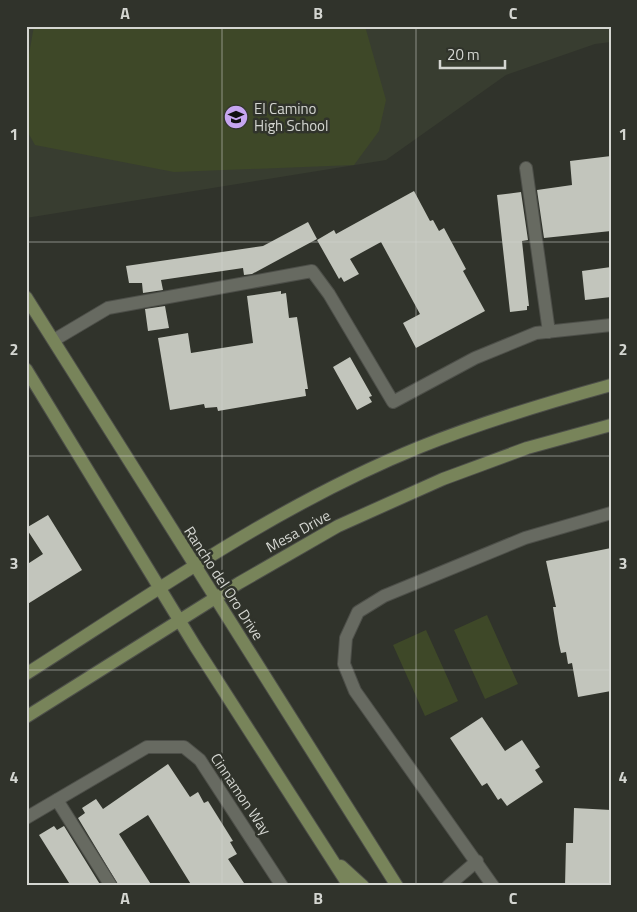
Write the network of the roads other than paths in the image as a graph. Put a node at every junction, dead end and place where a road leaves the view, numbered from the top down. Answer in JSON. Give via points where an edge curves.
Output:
{"nodes":[{"id":1,"x":526,"y":168,"type":"dead end"},
{"id":2,"x":26,"y":296,"type":"edge"},
{"id":3,"x":611,"y":325,"type":"edge"},
{"id":4,"x":549,"y":332,"type":"junction"},
{"id":5,"x":54,"y":340,"type":"junction"},
{"id":6,"x":26,"y":369,"type":"edge"},
{"id":7,"x":611,"y":385,"type":"edge"},
{"id":8,"x":611,"y":425,"type":"edge"},
{"id":9,"x":611,"y":514,"type":"edge"},
{"id":10,"x":195,"y":566,"type":"junction"},
{"id":11,"x":160,"y":588,"type":"junction"},
{"id":12,"x":215,"y":598,"type":"junction"},
{"id":13,"x":180,"y":620,"type":"junction"},
{"id":14,"x":26,"y":674,"type":"edge"},
{"id":15,"x":26,"y":716,"type":"edge"},
{"id":16,"x":56,"y":800,"type":"junction"},
{"id":17,"x":26,"y":818,"type":"edge"},
{"id":18,"x":328,"y":854,"type":"junction"},
{"id":19,"x":477,"y":862,"type":"junction"},
{"id":20,"x":111,"y":886,"type":"edge"},
{"id":21,"x":282,"y":886,"type":"edge"},
{"id":22,"x":349,"y":886,"type":"edge"},
{"id":23,"x":363,"y":886,"type":"edge"},
{"id":24,"x":396,"y":886,"type":"edge"},
{"id":25,"x":448,"y":886,"type":"edge"},
{"id":26,"x":493,"y":886,"type":"edge"}],
"edges":[{"from":1,"to":4,"type":"street"},
{"from":2,"to":5,"type":"main road","name":"Rancho del Oro Drive"},
{"from":3,"to":4,"type":"street"},
{"from":4,"to":5,"type":"street","via":[[536,332],[476,358],[393,402],[329,294],[312,272],[108,308]]},
{"from":5,"to":10,"type":"main road","name":"Rancho del Oro Drive"},
{"from":6,"to":11,"type":"main road"},
{"from":7,"to":10,"type":"main road","name":"Mesa Drive","via":[[508,414],[418,448],[333,488]]},
{"from":8,"to":12,"type":"main road","name":"Mesa Drive","via":[[527,448],[443,479],[338,526]]},
{"from":9,"to":19,"type":"street","via":[[525,538],[384,596],[358,612],[346,638],[344,664],[354,691]]},
{"from":10,"to":11,"type":"main road","name":"Mesa Drive"},
{"from":10,"to":12,"type":"main road","name":"Rancho del Oro Drive"},
{"from":11,"to":13,"type":"main road"},
{"from":11,"to":14,"type":"main road","name":"Mesa Drive"},
{"from":12,"to":13,"type":"main road","name":"Mesa Drive"},
{"from":12,"to":24,"type":"main road","name":"Rancho del Oro Drive"},
{"from":13,"to":15,"type":"main road","name":"Mesa Drive"},
{"from":13,"to":18,"type":"main road"},
{"from":16,"to":17,"type":"street","name":"Cinnamon Way"},
{"from":16,"to":20,"type":"street"},
{"from":16,"to":21,"type":"street","name":"Cinnamon Way","via":[[147,747],[184,747],[200,760]]},
{"from":18,"to":22,"type":"main road"},
{"from":18,"to":23,"type":"main road"},
{"from":19,"to":25,"type":"street"},
{"from":19,"to":26,"type":"street"}]}
